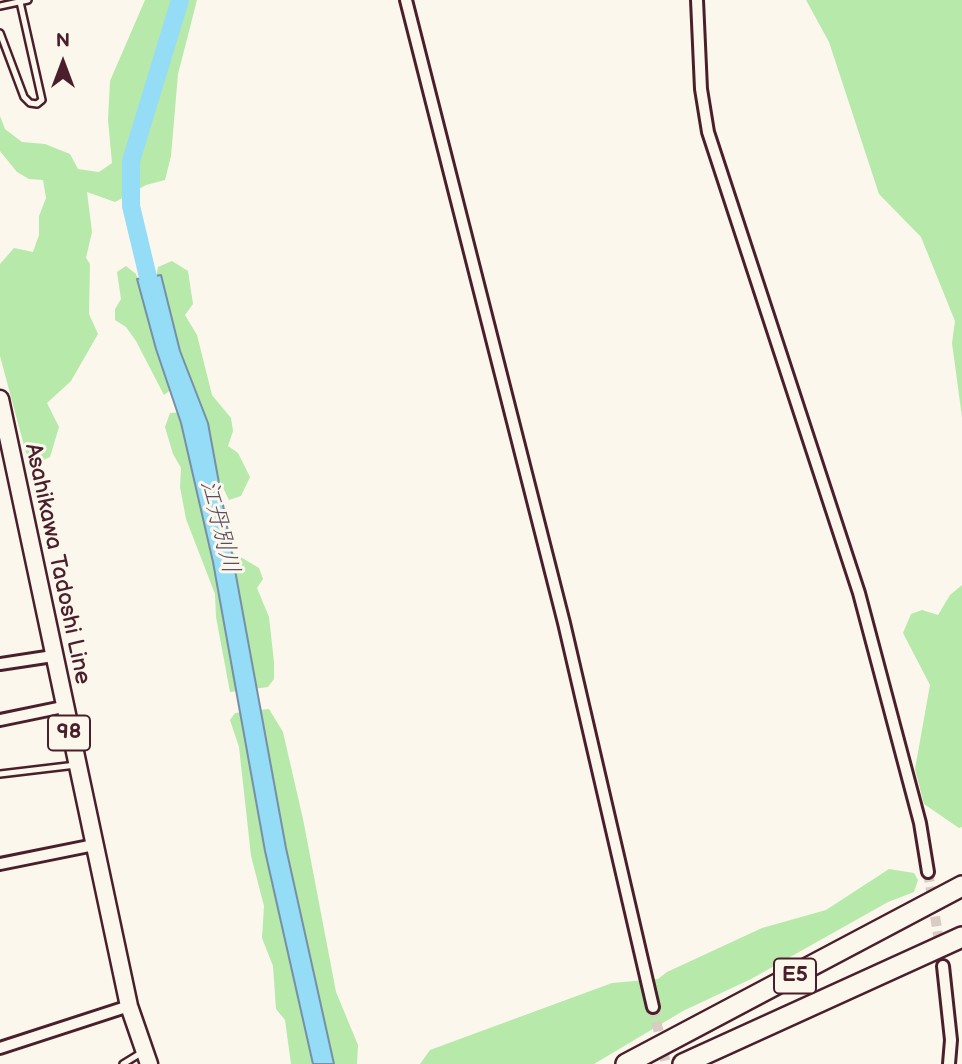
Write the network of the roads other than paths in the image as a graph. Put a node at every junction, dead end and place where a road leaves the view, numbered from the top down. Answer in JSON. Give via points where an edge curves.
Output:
{"nodes":[{"id":1,"x":28,"y":0,"type":"edge"},
{"id":2,"x":406,"y":0,"type":"edge"},
{"id":3,"x":697,"y":0,"type":"edge"},
{"id":4,"x":20,"y":2,"type":"junction"},
{"id":5,"x":0,"y":6,"type":"edge"},
{"id":6,"x":0,"y":33,"type":"edge"},
{"id":7,"x":0,"y":399,"type":"edge"},
{"id":8,"x":53,"y":656,"type":"junction"},
{"id":9,"x":0,"y":664,"type":"edge"},
{"id":10,"x":63,"y":707,"type":"junction"},
{"id":11,"x":0,"y":720,"type":"edge"},
{"id":12,"x":76,"y":765,"type":"junction"},
{"id":13,"x":0,"y":774,"type":"edge"},
{"id":14,"x":94,"y":845,"type":"junction"},
{"id":15,"x":0,"y":864,"type":"edge"},
{"id":16,"x":928,"y":872,"type":"tunnel mouth"},
{"id":17,"x":962,"y":886,"type":"edge"},
{"id":18,"x":962,"y":937,"type":"edge"},
{"id":19,"x":943,"y":966,"type":"tunnel mouth"},
{"id":20,"x":129,"y":1006,"type":"junction"},
{"id":21,"x":653,"y":1007,"type":"tunnel mouth"},
{"id":22,"x":0,"y":1048,"type":"edge"},
{"id":23,"x":147,"y":1058,"type":"edge"},
{"id":24,"x":123,"y":1064,"type":"edge"},
{"id":25,"x":626,"y":1064,"type":"edge"},
{"id":26,"x":683,"y":1064,"type":"edge"},
{"id":27,"x":949,"y":1064,"type":"edge"}],
"edges":[{"from":1,"to":4,"type":"lane"},
{"from":2,"to":21,"type":"street","via":[[564,623]]},
{"from":3,"to":16,"type":"street","via":[[708,132],[859,593],[920,823]]},
{"from":4,"to":5,"type":"lane"},
{"from":4,"to":6,"type":"lane","via":[[41,90],[42,100],[37,104],[24,97]]},
{"from":7,"to":8,"type":"main road","name":"Asahikawa Tadoshi Line","number":"98"},
{"from":8,"to":9,"type":"street"},
{"from":8,"to":10,"type":"main road","name":"Asahikawa Tadoshi Line","number":"98"},
{"from":10,"to":11,"type":"street"},
{"from":10,"to":12,"type":"main road","name":"Asahikawa Tadoshi Line","number":"98"},
{"from":12,"to":13,"type":"lane"},
{"from":12,"to":14,"type":"main road","name":"Asahikawa Tadoshi Line","number":"98"},
{"from":14,"to":15,"type":"street"},
{"from":14,"to":20,"type":"main road","name":"Asahikawa Tadoshi Line","number":"98"},
{"from":17,"to":25,"type":"highway","number":"E5"},
{"from":18,"to":26,"type":"highway","number":"E5"},
{"from":19,"to":27,"type":"street"},
{"from":20,"to":22,"type":"street"},
{"from":20,"to":23,"type":"main road","name":"Asahikawa Tadoshi Line","number":"98"},
{"from":23,"to":24,"type":"lane"}]}
